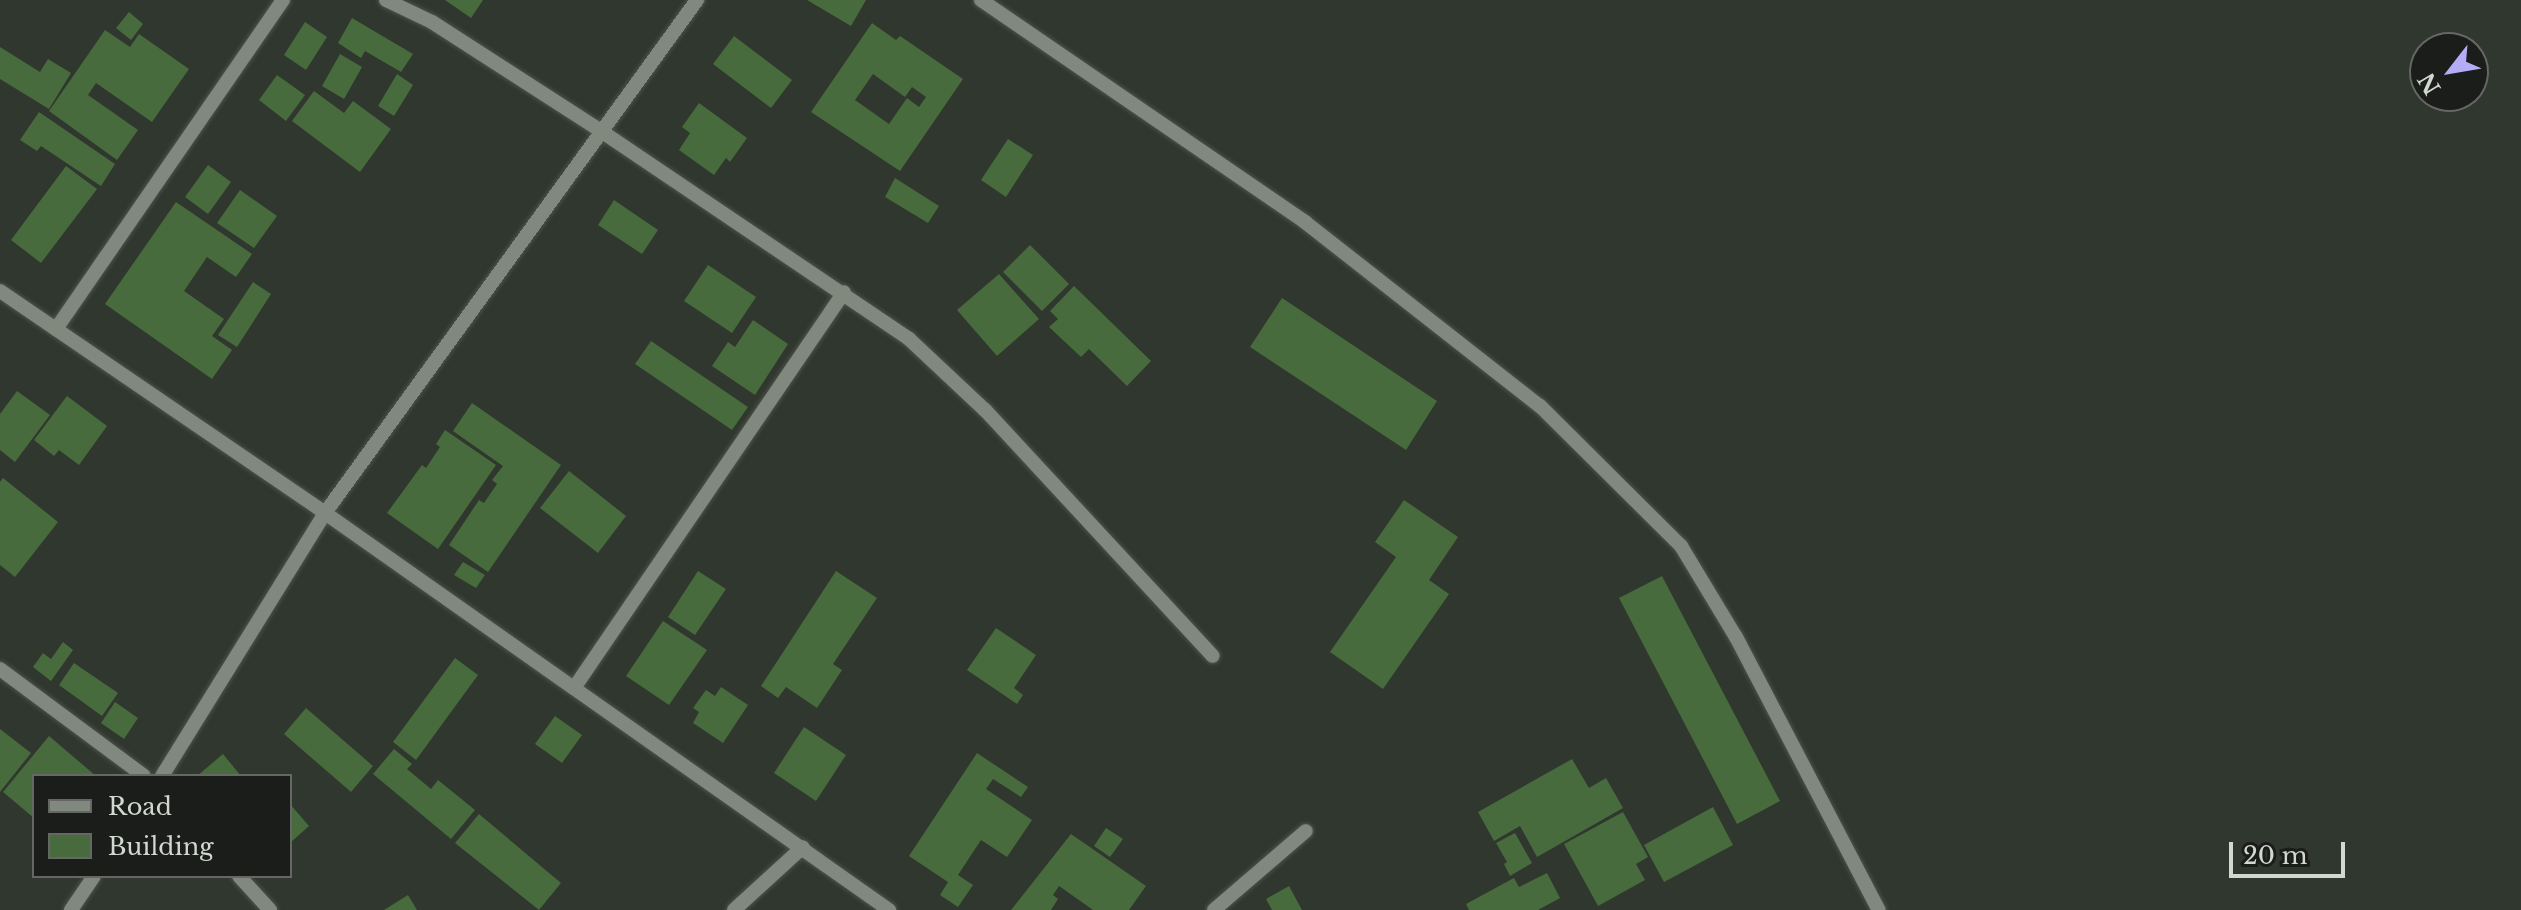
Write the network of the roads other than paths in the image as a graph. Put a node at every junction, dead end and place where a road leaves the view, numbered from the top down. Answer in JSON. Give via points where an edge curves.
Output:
{"nodes":[{"id":1,"x":283,"y":0,"type":"edge"},
{"id":2,"x":386,"y":0,"type":"edge"},
{"id":3,"x":697,"y":0,"type":"edge"},
{"id":4,"x":981,"y":0,"type":"edge"},
{"id":5,"x":601,"y":131,"type":"junction"},
{"id":6,"x":0,"y":291,"type":"edge"},
{"id":7,"x":844,"y":292,"type":"junction"},
{"id":8,"x":56,"y":329,"type":"junction"},
{"id":9,"x":325,"y":513,"type":"junction"},
{"id":10,"x":1213,"y":656,"type":"dead end"},
{"id":11,"x":0,"y":669,"type":"edge"},
{"id":12,"x":574,"y":688,"type":"junction"},
{"id":13,"x":141,"y":774,"type":"edge"},
{"id":14,"x":163,"y":774,"type":"edge"},
{"id":15,"x":1306,"y":831,"type":"dead end"},
{"id":16,"x":803,"y":847,"type":"junction"},
{"id":17,"x":93,"y":878,"type":"edge"},
{"id":18,"x":241,"y":878,"type":"edge"},
{"id":19,"x":71,"y":910,"type":"edge"},
{"id":20,"x":270,"y":910,"type":"edge"},
{"id":21,"x":734,"y":910,"type":"edge"},
{"id":22,"x":889,"y":910,"type":"edge"},
{"id":23,"x":1214,"y":910,"type":"edge"},
{"id":24,"x":1879,"y":910,"type":"edge"}],
"edges":[{"from":1,"to":8,"type":"street"},
{"from":2,"to":5,"type":"street","via":[[432,22]]},
{"from":3,"to":5,"type":"street"},
{"from":4,"to":24,"type":"street","via":[[1305,222],[1540,406],[1681,546],[1736,637]]},
{"from":5,"to":7,"type":"street"},
{"from":5,"to":9,"type":"street"},
{"from":6,"to":8,"type":"street"},
{"from":7,"to":10,"type":"street","via":[[909,339],[985,410]]},
{"from":7,"to":12,"type":"street"},
{"from":8,"to":9,"type":"street"},
{"from":9,"to":12,"type":"street"},
{"from":9,"to":14,"type":"street"},
{"from":11,"to":13,"type":"street"},
{"from":12,"to":16,"type":"street"},
{"from":15,"to":23,"type":"street"},
{"from":16,"to":21,"type":"street"},
{"from":16,"to":22,"type":"street"},
{"from":17,"to":19,"type":"street"},
{"from":18,"to":20,"type":"street"}]}
